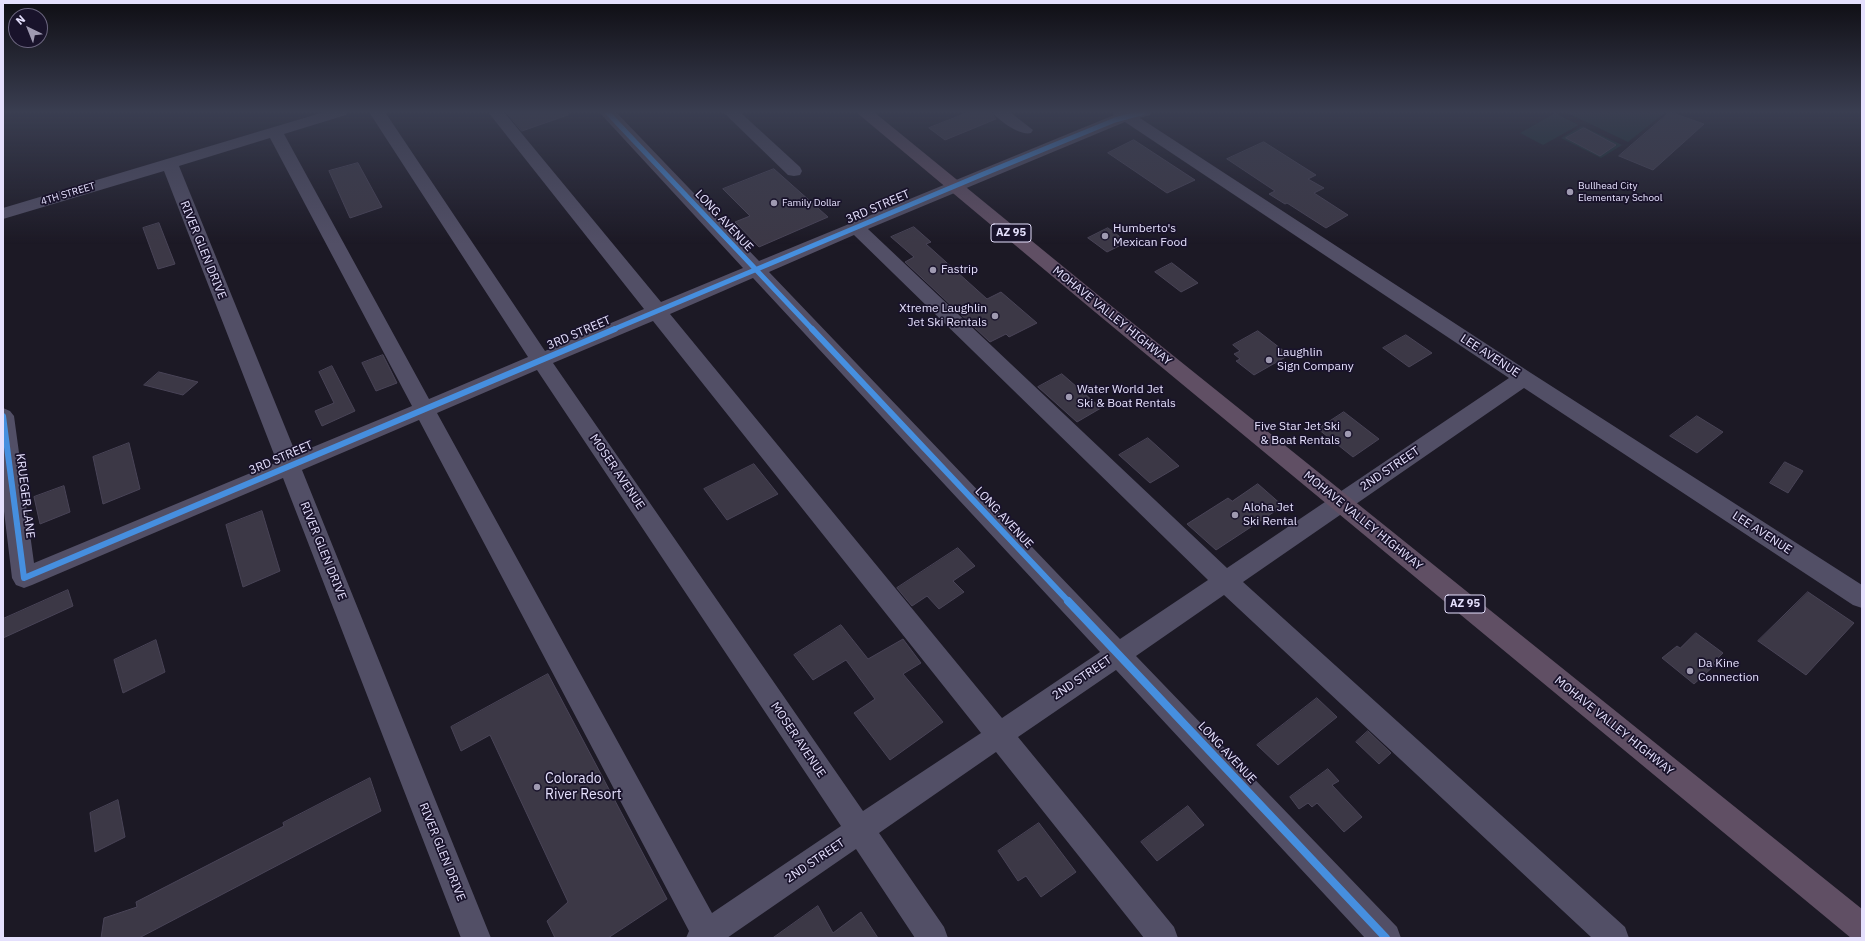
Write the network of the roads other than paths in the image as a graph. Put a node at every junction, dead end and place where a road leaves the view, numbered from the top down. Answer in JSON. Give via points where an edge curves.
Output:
{"nodes":[{"id":1,"x":197,"y":156,"type":"edge"},
{"id":2,"x":288,"y":156,"type":"edge"},
{"id":3,"x":406,"y":156,"type":"edge"},
{"id":4,"x":532,"y":156,"type":"edge"},
{"id":5,"x":648,"y":156,"type":"edge"},
{"id":6,"x":778,"y":156,"type":"edge"},
{"id":7,"x":917,"y":156,"type":"edge"},
{"id":8,"x":1029,"y":156,"type":"edge"},
{"id":9,"x":1193,"y":156,"type":"edge"},
{"id":10,"x":170,"y":164,"type":"junction"},
{"id":11,"x":794,"y":171,"type":"dead end"},
{"id":12,"x":954,"y":187,"type":"junction"},
{"id":13,"x":3,"y":214,"type":"edge"},
{"id":14,"x":857,"y":228,"type":"junction"},
{"id":15,"x":755,"y":270,"type":"junction"},
{"id":16,"x":658,"y":312,"type":"junction"},
{"id":17,"x":541,"y":361,"type":"junction"},
{"id":18,"x":1524,"y":378,"type":"junction"},
{"id":19,"x":424,"y":410,"type":"junction"},
{"id":20,"x":3,"y":416,"type":"edge"},
{"id":21,"x":289,"y":466,"type":"junction"},
{"id":22,"x":1340,"y":503,"type":"junction"},
{"id":23,"x":24,"y":578,"type":"joint"},
{"id":24,"x":1226,"y":581,"type":"junction"},
{"id":25,"x":1862,"y":598,"type":"edge"},
{"id":26,"x":1118,"y":654,"type":"junction"},
{"id":27,"x":998,"y":735,"type":"junction"},
{"id":28,"x":859,"y":830,"type":"junction"},
{"id":29,"x":1862,"y":928,"type":"edge"},
{"id":30,"x":704,"y":936,"type":"edge"},
{"id":31,"x":476,"y":938,"type":"edge"},
{"id":32,"x":933,"y":938,"type":"edge"},
{"id":33,"x":1163,"y":938,"type":"edge"},
{"id":34,"x":1386,"y":938,"type":"edge"},
{"id":35,"x":1614,"y":938,"type":"edge"}],
"edges":[{"from":1,"to":10,"type":"street","name":"4TH STREET"},
{"from":2,"to":19,"type":"street"},
{"from":3,"to":17,"type":"street","name":"MOSER AVENUE"},
{"from":4,"to":16,"type":"street"},
{"from":5,"to":15,"type":"street","name":"LONG AVENUE"},
{"from":6,"to":11,"type":"street"},
{"from":7,"to":12,"type":"highway","name":"MOHAVE VALLEY HIGHWAY","number":"AZ 95"},
{"from":8,"to":12,"type":"street","name":"3RD STREET"},
{"from":9,"to":18,"type":"street","name":"LEE AVENUE"},
{"from":10,"to":13,"type":"street","name":"4TH STREET"},
{"from":10,"to":21,"type":"street","name":"RIVER GLEN DRIVE"},
{"from":12,"to":14,"type":"street","name":"3RD STREET"},
{"from":12,"to":22,"type":"highway","name":"MOHAVE VALLEY HIGHWAY","number":"AZ 95"},
{"from":14,"to":15,"type":"street","name":"3RD STREET"},
{"from":14,"to":24,"type":"street"},
{"from":15,"to":16,"type":"street","name":"3RD STREET"},
{"from":15,"to":26,"type":"street","name":"LONG AVENUE"},
{"from":16,"to":17,"type":"street","name":"3RD STREET"},
{"from":16,"to":27,"type":"street"},
{"from":17,"to":19,"type":"street","name":"3RD STREET"},
{"from":17,"to":28,"type":"street","name":"MOSER AVENUE"},
{"from":18,"to":22,"type":"street","name":"2ND STREET"},
{"from":18,"to":25,"type":"street","name":"LEE AVENUE"},
{"from":19,"to":21,"type":"street","name":"3RD STREET"},
{"from":19,"to":30,"type":"street"},
{"from":20,"to":23,"type":"street","name":"KRUEGER LANE"},
{"from":21,"to":23,"type":"street","name":"3RD STREET"},
{"from":21,"to":31,"type":"street","name":"RIVER GLEN DRIVE"},
{"from":22,"to":24,"type":"street","name":"2ND STREET"},
{"from":22,"to":29,"type":"highway","name":"MOHAVE VALLEY HIGHWAY","number":"AZ 95"},
{"from":24,"to":26,"type":"street","name":"2ND STREET"},
{"from":24,"to":35,"type":"street"},
{"from":26,"to":27,"type":"street","name":"2ND STREET"},
{"from":26,"to":34,"type":"street","name":"LONG AVENUE"},
{"from":27,"to":28,"type":"street","name":"2ND STREET"},
{"from":27,"to":33,"type":"street"},
{"from":28,"to":30,"type":"street","name":"2ND STREET"},
{"from":28,"to":32,"type":"street","name":"MOSER AVENUE"}]}
